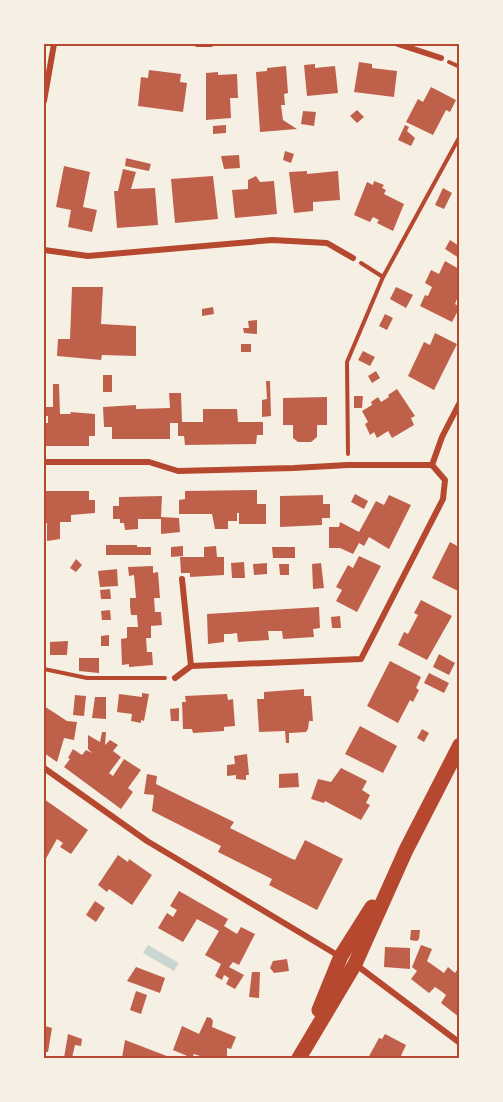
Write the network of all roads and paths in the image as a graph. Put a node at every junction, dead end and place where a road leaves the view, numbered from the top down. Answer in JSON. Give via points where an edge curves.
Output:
{"nodes":[{"id":1,"x":54,"y":44,"type":"edge"},
{"id":2,"x":197,"y":44,"type":"edge"},
{"id":3,"x":211,"y":44,"type":"edge"},
{"id":4,"x":398,"y":44,"type":"edge"},
{"id":5,"x":441,"y":58,"type":"dead end"},
{"id":6,"x":44,"y":101,"type":"edge"},
{"id":7,"x":459,"y":136,"type":"edge"},
{"id":8,"x":44,"y":250,"type":"edge"},
{"id":9,"x":353,"y":258,"type":"joint"},
{"id":10,"x":383,"y":277,"type":"junction"},
{"id":11,"x":459,"y":402,"type":"edge"},
{"id":12,"x":44,"y":462,"type":"edge"},
{"id":13,"x":348,"y":465,"type":"junction"},
{"id":14,"x":432,"y":465,"type":"junction"},
{"id":15,"x":182,"y":579,"type":"dead end"},
{"id":16,"x":191,"y":666,"type":"junction"},
{"id":17,"x":44,"y":669,"type":"edge"},
{"id":18,"x":175,"y":678,"type":"joint"},
{"id":19,"x":459,"y":745,"type":"edge"},
{"id":20,"x":44,"y":768,"type":"edge"},
{"id":21,"x":400,"y":864,"type":"junction"},
{"id":22,"x":341,"y":956,"type":"junction"},
{"id":23,"x":355,"y":964,"type":"junction"},
{"id":24,"x":459,"y":1043,"type":"edge"},
{"id":25,"x":298,"y":1058,"type":"edge"}],
"edges":[{"from":1,"to":6,"type":"street"},
{"from":2,"to":3,"type":"street"},
{"from":4,"to":5,"type":"street"},
{"from":7,"to":10,"type":"path"},
{"from":8,"to":9,"type":"street","via":[[88,256],[272,240],[327,243]]},
{"from":9,"to":10,"type":"path"},
{"from":10,"to":13,"type":"path","via":[[347,362]]},
{"from":11,"to":14,"type":"street"},
{"from":12,"to":13,"type":"street","via":[[149,462],[178,471]]},
{"from":13,"to":14,"type":"street"},
{"from":14,"to":16,"type":"street","via":[[445,480],[443,499],[361,659]]},
{"from":15,"to":16,"type":"street"},
{"from":16,"to":18,"type":"street"},
{"from":17,"to":18,"type":"path","via":[[87,678]]},
{"from":19,"to":21,"type":"main road"},
{"from":20,"to":22,"type":"street","via":[[147,841]]},
{"from":21,"to":22,"type":"main road"},
{"from":21,"to":23,"type":"main road"},
{"from":22,"to":25,"type":"main road"},
{"from":23,"to":24,"type":"street"},
{"from":23,"to":25,"type":"main road"}]}
